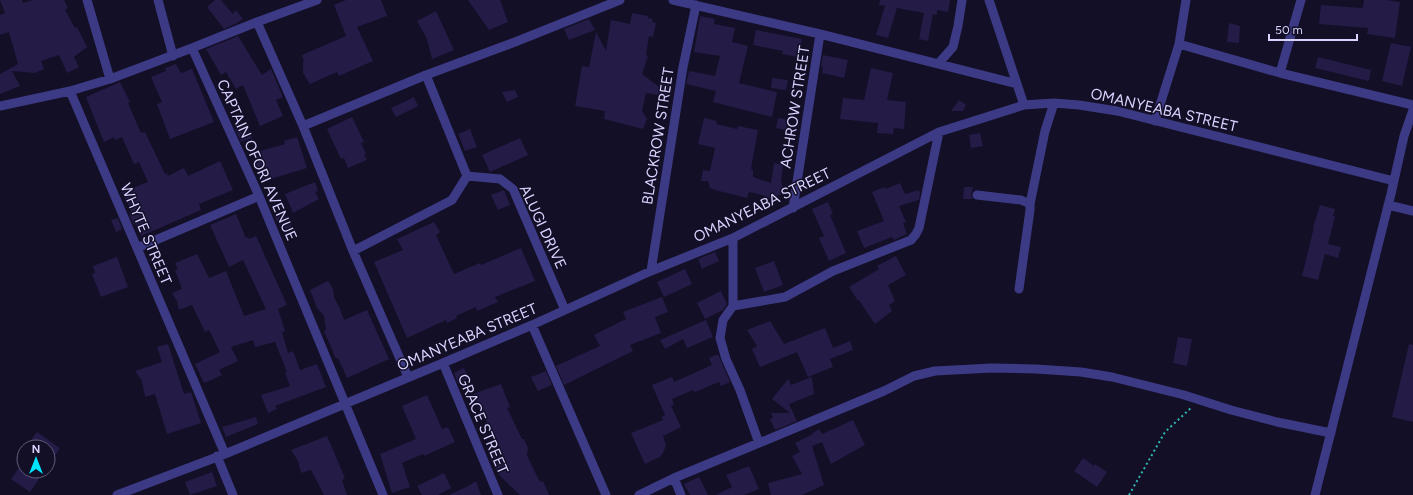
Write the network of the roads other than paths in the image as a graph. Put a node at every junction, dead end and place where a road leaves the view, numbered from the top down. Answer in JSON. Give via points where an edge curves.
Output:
{"nodes":[{"id":1,"x":87,"y":0,"type":"edge"},
{"id":2,"x":158,"y":0,"type":"edge"},
{"id":3,"x":317,"y":0,"type":"edge"},
{"id":4,"x":620,"y":0,"type":"edge"},
{"id":5,"x":673,"y":0,"type":"edge"},
{"id":6,"x":962,"y":0,"type":"edge"},
{"id":7,"x":989,"y":0,"type":"edge"},
{"id":8,"x":1186,"y":0,"type":"edge"},
{"id":9,"x":1301,"y":0,"type":"edge"},
{"id":10,"x":696,"y":5,"type":"junction"},
{"id":11,"x":257,"y":22,"type":"junction"},
{"id":12,"x":820,"y":34,"type":"junction"},
{"id":13,"x":1179,"y":44,"type":"junction"},
{"id":14,"x":192,"y":48,"type":"junction"},
{"id":15,"x":173,"y":56,"type":"junction"},
{"id":16,"x":938,"y":64,"type":"junction"},
{"id":17,"x":1280,"y":73,"type":"junction"},
{"id":18,"x":426,"y":75,"type":"junction"},
{"id":19,"x":110,"y":79,"type":"junction"},
{"id":20,"x":1017,"y":84,"type":"junction"},
{"id":21,"x":70,"y":91,"type":"junction"},
{"id":22,"x":1054,"y":103,"type":"junction"},
{"id":23,"x":1024,"y":105,"type":"junction"},
{"id":24,"x":1413,"y":105,"type":"edge"},
{"id":25,"x":0,"y":106,"type":"edge"},
{"id":26,"x":1413,"y":110,"type":"edge"},
{"id":27,"x":1156,"y":121,"type":"junction"},
{"id":28,"x":303,"y":126,"type":"junction"},
{"id":29,"x":939,"y":132,"type":"junction"},
{"id":30,"x":1409,"y":137,"type":"edge"},
{"id":31,"x":467,"y":176,"type":"junction"},
{"id":32,"x":1394,"y":181,"type":"junction"},
{"id":33,"x":977,"y":195,"type":"dead end"},
{"id":34,"x":259,"y":196,"type":"junction"},
{"id":35,"x":1030,"y":204,"type":"junction"},
{"id":36,"x":1388,"y":205,"type":"junction"},
{"id":37,"x":793,"y":208,"type":"junction"},
{"id":38,"x":1413,"y":211,"type":"edge"},
{"id":39,"x":732,"y":238,"type":"junction"},
{"id":40,"x":137,"y":248,"type":"junction"},
{"id":41,"x":353,"y":251,"type":"junction"},
{"id":42,"x":651,"y":271,"type":"junction"},
{"id":43,"x":1019,"y":289,"type":"dead end"},
{"id":44,"x":733,"y":306,"type":"junction"},
{"id":45,"x":565,"y":310,"type":"junction"},
{"id":46,"x":532,"y":325,"type":"junction"},
{"id":47,"x":443,"y":363,"type":"junction"},
{"id":48,"x":408,"y":377,"type":"junction"},
{"id":49,"x":346,"y":404,"type":"junction"},
{"id":50,"x":1331,"y":433,"type":"junction"},
{"id":51,"x":759,"y":443,"type":"junction"},
{"id":52,"x":221,"y":455,"type":"junction"},
{"id":53,"x":674,"y":478,"type":"junction"},
{"id":54,"x":117,"y":495,"type":"edge"},
{"id":55,"x":233,"y":495,"type":"edge"},
{"id":56,"x":384,"y":495,"type":"edge"},
{"id":57,"x":498,"y":495,"type":"edge"},
{"id":58,"x":606,"y":495,"type":"edge"},
{"id":59,"x":639,"y":495,"type":"edge"},
{"id":60,"x":681,"y":495,"type":"edge"},
{"id":61,"x":1315,"y":495,"type":"edge"}],
"edges":[{"from":1,"to":19,"type":"street"},
{"from":2,"to":15,"type":"street"},
{"from":3,"to":11,"type":"street"},
{"from":4,"to":18,"type":"street"},
{"from":5,"to":10,"type":"street"},
{"from":6,"to":16,"type":"street","via":[[953,48]]},
{"from":7,"to":20,"type":"street"},
{"from":8,"to":13,"type":"street"},
{"from":9,"to":17,"type":"street"},
{"from":10,"to":12,"type":"street"},
{"from":10,"to":42,"type":"street","name":"BLACKROW STREET","via":[[683,67]]},
{"from":11,"to":14,"type":"street"},
{"from":11,"to":28,"type":"street"},
{"from":12,"to":16,"type":"street"},
{"from":12,"to":37,"type":"street","name":"ACHROW STREET"},
{"from":13,"to":17,"type":"street"},
{"from":13,"to":27,"type":"street"},
{"from":14,"to":15,"type":"street"},
{"from":14,"to":34,"type":"street","name":"CAPTAIN OFORI AVENUE"},
{"from":15,"to":19,"type":"street"},
{"from":16,"to":20,"type":"street"},
{"from":17,"to":24,"type":"street"},
{"from":18,"to":28,"type":"street"},
{"from":18,"to":31,"type":"street"},
{"from":19,"to":21,"type":"street"},
{"from":20,"to":23,"type":"street"},
{"from":21,"to":25,"type":"street"},
{"from":21,"to":40,"type":"street","name":"WHYTE STREET"},
{"from":22,"to":23,"type":"street","name":"OMANYEABA STREET"},
{"from":22,"to":27,"type":"street","name":"OMANYEABA STREET","via":[[1117,111]]},
{"from":22,"to":35,"type":"street","via":[[1045,131]]},
{"from":23,"to":29,"type":"street","name":"OMANYEABA STREET"},
{"from":26,"to":30,"type":"street"},
{"from":27,"to":32,"type":"street","name":"OMANYEABA STREET"},
{"from":28,"to":41,"type":"street"},
{"from":29,"to":37,"type":"street","name":"OMANYEABA STREET"},
{"from":29,"to":44,"type":"street","via":[[919,228],[911,240],[833,271],[785,297]]},
{"from":30,"to":32,"type":"street"},
{"from":31,"to":41,"type":"street","via":[[452,200]]},
{"from":31,"to":45,"type":"street","name":"ALUGI DRIVE","via":[[500,179],[513,189]]},
{"from":32,"to":36,"type":"street"},
{"from":33,"to":35,"type":"street","via":[[1021,200]]},
{"from":34,"to":40,"type":"street"},
{"from":34,"to":49,"type":"street","name":"CAPTAIN OFORI AVENUE"},
{"from":35,"to":43,"type":"street"},
{"from":36,"to":38,"type":"street"},
{"from":36,"to":50,"type":"street"},
{"from":37,"to":39,"type":"street","name":"OMANYEABA STREET"},
{"from":39,"to":42,"type":"street","name":"OMANYEABA STREET"},
{"from":39,"to":44,"type":"street"},
{"from":40,"to":52,"type":"street","name":"WHYTE STREET"},
{"from":41,"to":48,"type":"street"},
{"from":42,"to":45,"type":"street","name":"OMANYEABA STREET"},
{"from":44,"to":51,"type":"street","via":[[723,320],[720,338]]},
{"from":45,"to":46,"type":"street","name":"OMANYEABA STREET"},
{"from":46,"to":47,"type":"street","name":"OMANYEABA STREET"},
{"from":46,"to":58,"type":"street"},
{"from":47,"to":48,"type":"street","name":"OMANYEABA STREET"},
{"from":47,"to":57,"type":"street","name":"GRACE STREET"},
{"from":48,"to":49,"type":"street","name":"OMANYEABA STREET"},
{"from":49,"to":52,"type":"street","name":"OMANYEABA STREET"},
{"from":49,"to":56,"type":"street","name":"CAPTAIN OFORI AVENUE"},
{"from":50,"to":51,"type":"street","via":[[1230,410],[1112,377],[1081,372],[992,368],[936,371],[914,376]]},
{"from":50,"to":61,"type":"street"},
{"from":51,"to":53,"type":"street"},
{"from":52,"to":54,"type":"street","name":"OMANYEABA STREET"},
{"from":52,"to":55,"type":"street","name":"WHYTE STREET"},
{"from":53,"to":59,"type":"street"},
{"from":53,"to":60,"type":"street"}]}
